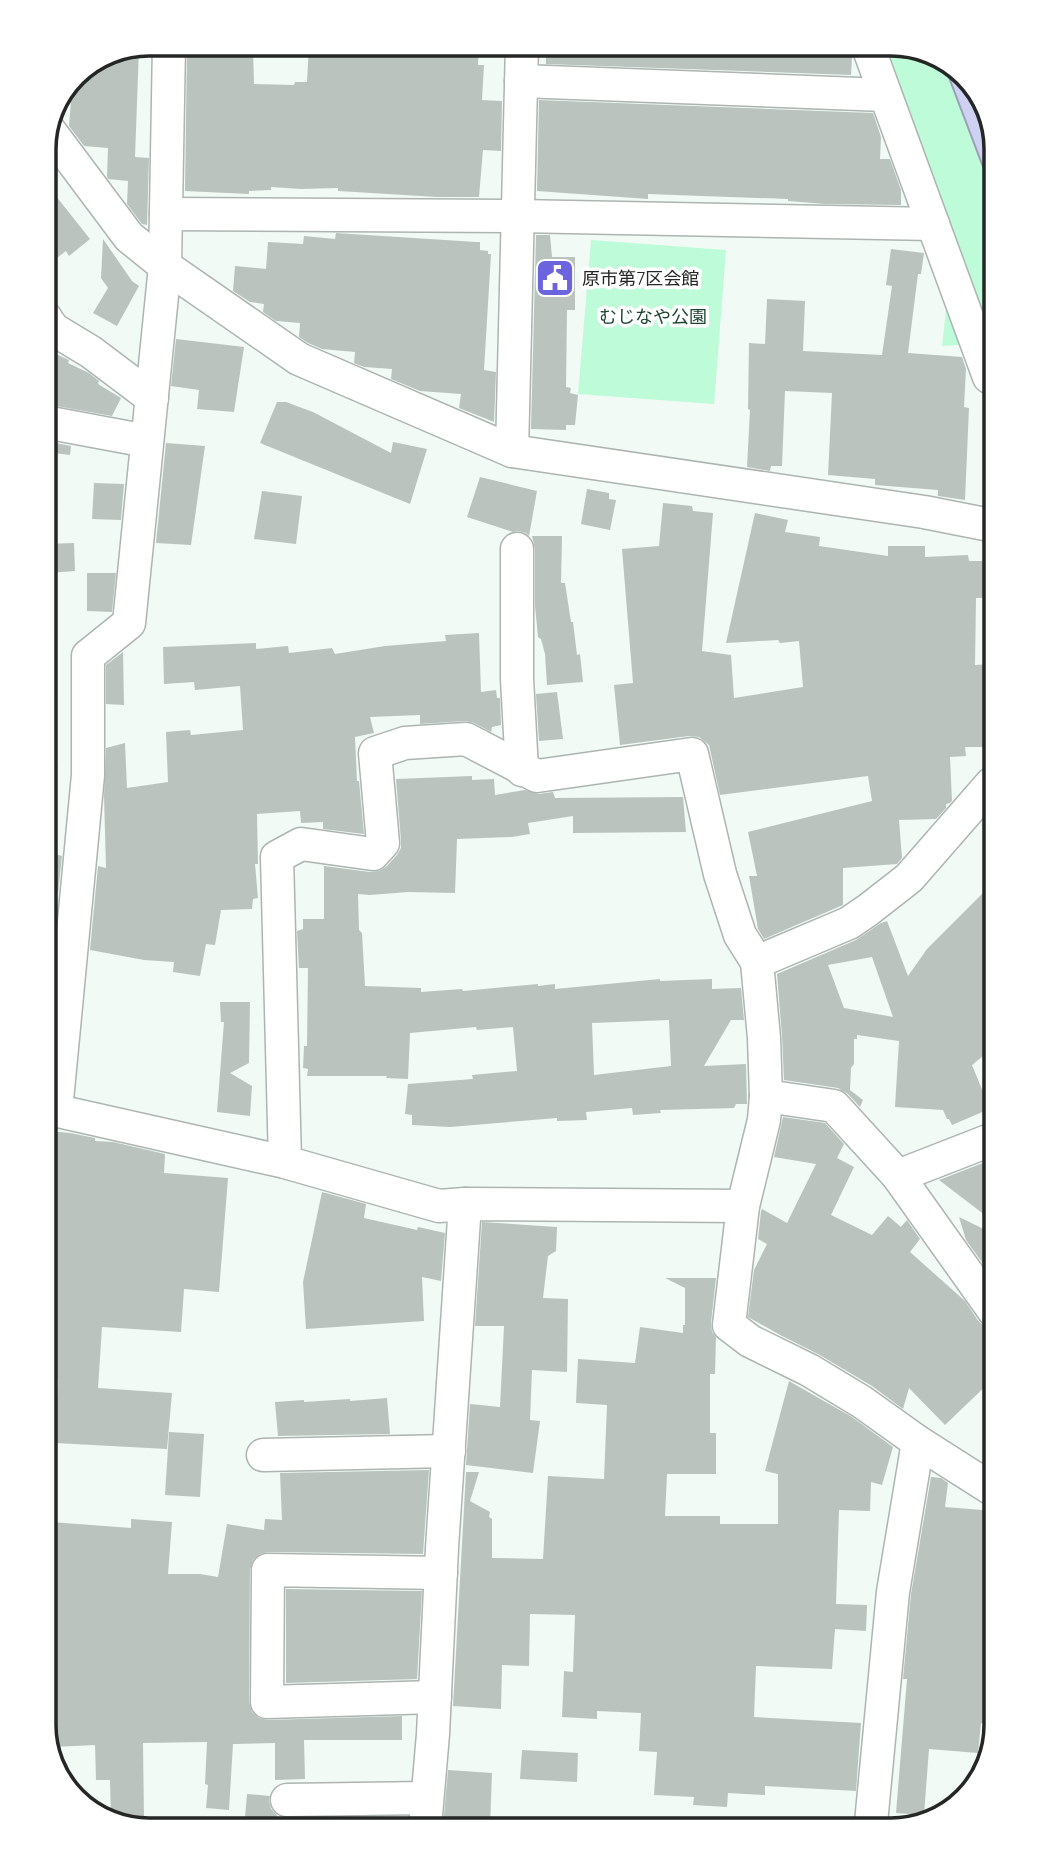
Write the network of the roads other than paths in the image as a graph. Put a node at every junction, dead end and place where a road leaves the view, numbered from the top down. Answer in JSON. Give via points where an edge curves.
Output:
{"nodes":[{"id":1,"x":169,"y":56,"type":"edge"},
{"id":2,"x":522,"y":56,"type":"edge"},
{"id":3,"x":871,"y":56,"type":"edge"},
{"id":4,"x":521,"y":81,"type":"junction"},
{"id":5,"x":885,"y":95,"type":"junction"},
{"id":6,"x":57,"y":139,"type":"edge"},
{"id":7,"x":166,"y":214,"type":"junction"},
{"id":8,"x":516,"y":216,"type":"junction"},
{"id":9,"x":933,"y":224,"type":"junction"},
{"id":10,"x":164,"y":266,"type":"junction"},
{"id":11,"x":56,"y":331,"type":"edge"},
{"id":12,"x":984,"y":363,"type":"edge"},
{"id":13,"x":152,"y":398,"type":"junction"},
{"id":14,"x":56,"y":424,"type":"edge"},
{"id":15,"x":147,"y":441,"type":"junction"},
{"id":16,"x":512,"y":451,"type":"junction"},
{"id":17,"x":984,"y":524,"type":"edge"},
{"id":18,"x":517,"y":549,"type":"dead end"},
{"id":19,"x":522,"y":770,"type":"junction"},
{"id":20,"x":984,"y":792,"type":"edge"},
{"id":21,"x":757,"y":962,"type":"junction"},
{"id":22,"x":56,"y":1073,"type":"edge"},
{"id":23,"x":766,"y":1096,"type":"junction"},
{"id":24,"x":56,"y":1111,"type":"edge"},
{"id":25,"x":984,"y":1143,"type":"edge"},
{"id":26,"x":285,"y":1162,"type":"junction"},
{"id":27,"x":898,"y":1176,"type":"junction"},
{"id":28,"x":465,"y":1204,"type":"junction"},
{"id":29,"x":743,"y":1206,"type":"junction"},
{"id":30,"x":984,"y":1297,"type":"edge"},
{"id":31,"x":918,"y":1442,"type":"junction"},
{"id":32,"x":449,"y":1451,"type":"junction"},
{"id":33,"x":263,"y":1455,"type":"dead end"},
{"id":34,"x":984,"y":1484,"type":"edge"},
{"id":35,"x":441,"y":1573,"type":"junction"},
{"id":36,"x":435,"y":1697,"type":"junction"},
{"id":37,"x":287,"y":1800,"type":"dead end"},
{"id":38,"x":426,"y":1812,"type":"edge"},
{"id":39,"x":871,"y":1818,"type":"edge"}],
"edges":[{"from":1,"to":7,"type":"street"},
{"from":2,"to":4,"type":"street"},
{"from":3,"to":5,"type":"street"},
{"from":4,"to":5,"type":"street"},
{"from":4,"to":8,"type":"street"},
{"from":5,"to":9,"type":"street"},
{"from":6,"to":10,"type":"street","via":[[129,237]]},
{"from":7,"to":8,"type":"street"},
{"from":7,"to":10,"type":"street"},
{"from":8,"to":9,"type":"street"},
{"from":8,"to":16,"type":"street"},
{"from":9,"to":12,"type":"street"},
{"from":10,"to":13,"type":"street"},
{"from":10,"to":16,"type":"street","via":[[299,359]]},
{"from":11,"to":13,"type":"street"},
{"from":13,"to":15,"type":"street"},
{"from":14,"to":15,"type":"street"},
{"from":15,"to":22,"type":"street","via":[[129,623],[88,656],[88,775]]},
{"from":16,"to":17,"type":"street"},
{"from":18,"to":19,"type":"street"},
{"from":19,"to":21,"type":"street","via":[[537,776],[692,754],[720,874],[740,935]]},
{"from":19,"to":26,"type":"street","via":[[466,739],[405,743],[375,753],[383,843],[373,854],[300,844],[277,857]]},
{"from":20,"to":21,"type":"street","via":[[909,878],[868,910],[849,923]]},
{"from":21,"to":23,"type":"street"},
{"from":23,"to":27,"type":"street","via":[[834,1106]]},
{"from":23,"to":29,"type":"street"},
{"from":24,"to":26,"type":"street"},
{"from":25,"to":27,"type":"street"},
{"from":26,"to":28,"type":"street","via":[[439,1206]]},
{"from":27,"to":30,"type":"street"},
{"from":28,"to":29,"type":"street"},
{"from":28,"to":32,"type":"street"},
{"from":29,"to":31,"type":"street","via":[[729,1325],[862,1402]]},
{"from":31,"to":34,"type":"street"},
{"from":31,"to":39,"type":"street","via":[[893,1592]]},
{"from":32,"to":33,"type":"street"},
{"from":32,"to":35,"type":"street"},
{"from":35,"to":36,"type":"street"},
{"from":35,"to":36,"type":"street","via":[[268,1570],[267,1702]]},
{"from":36,"to":38,"type":"street"},
{"from":37,"to":38,"type":"street"}]}
